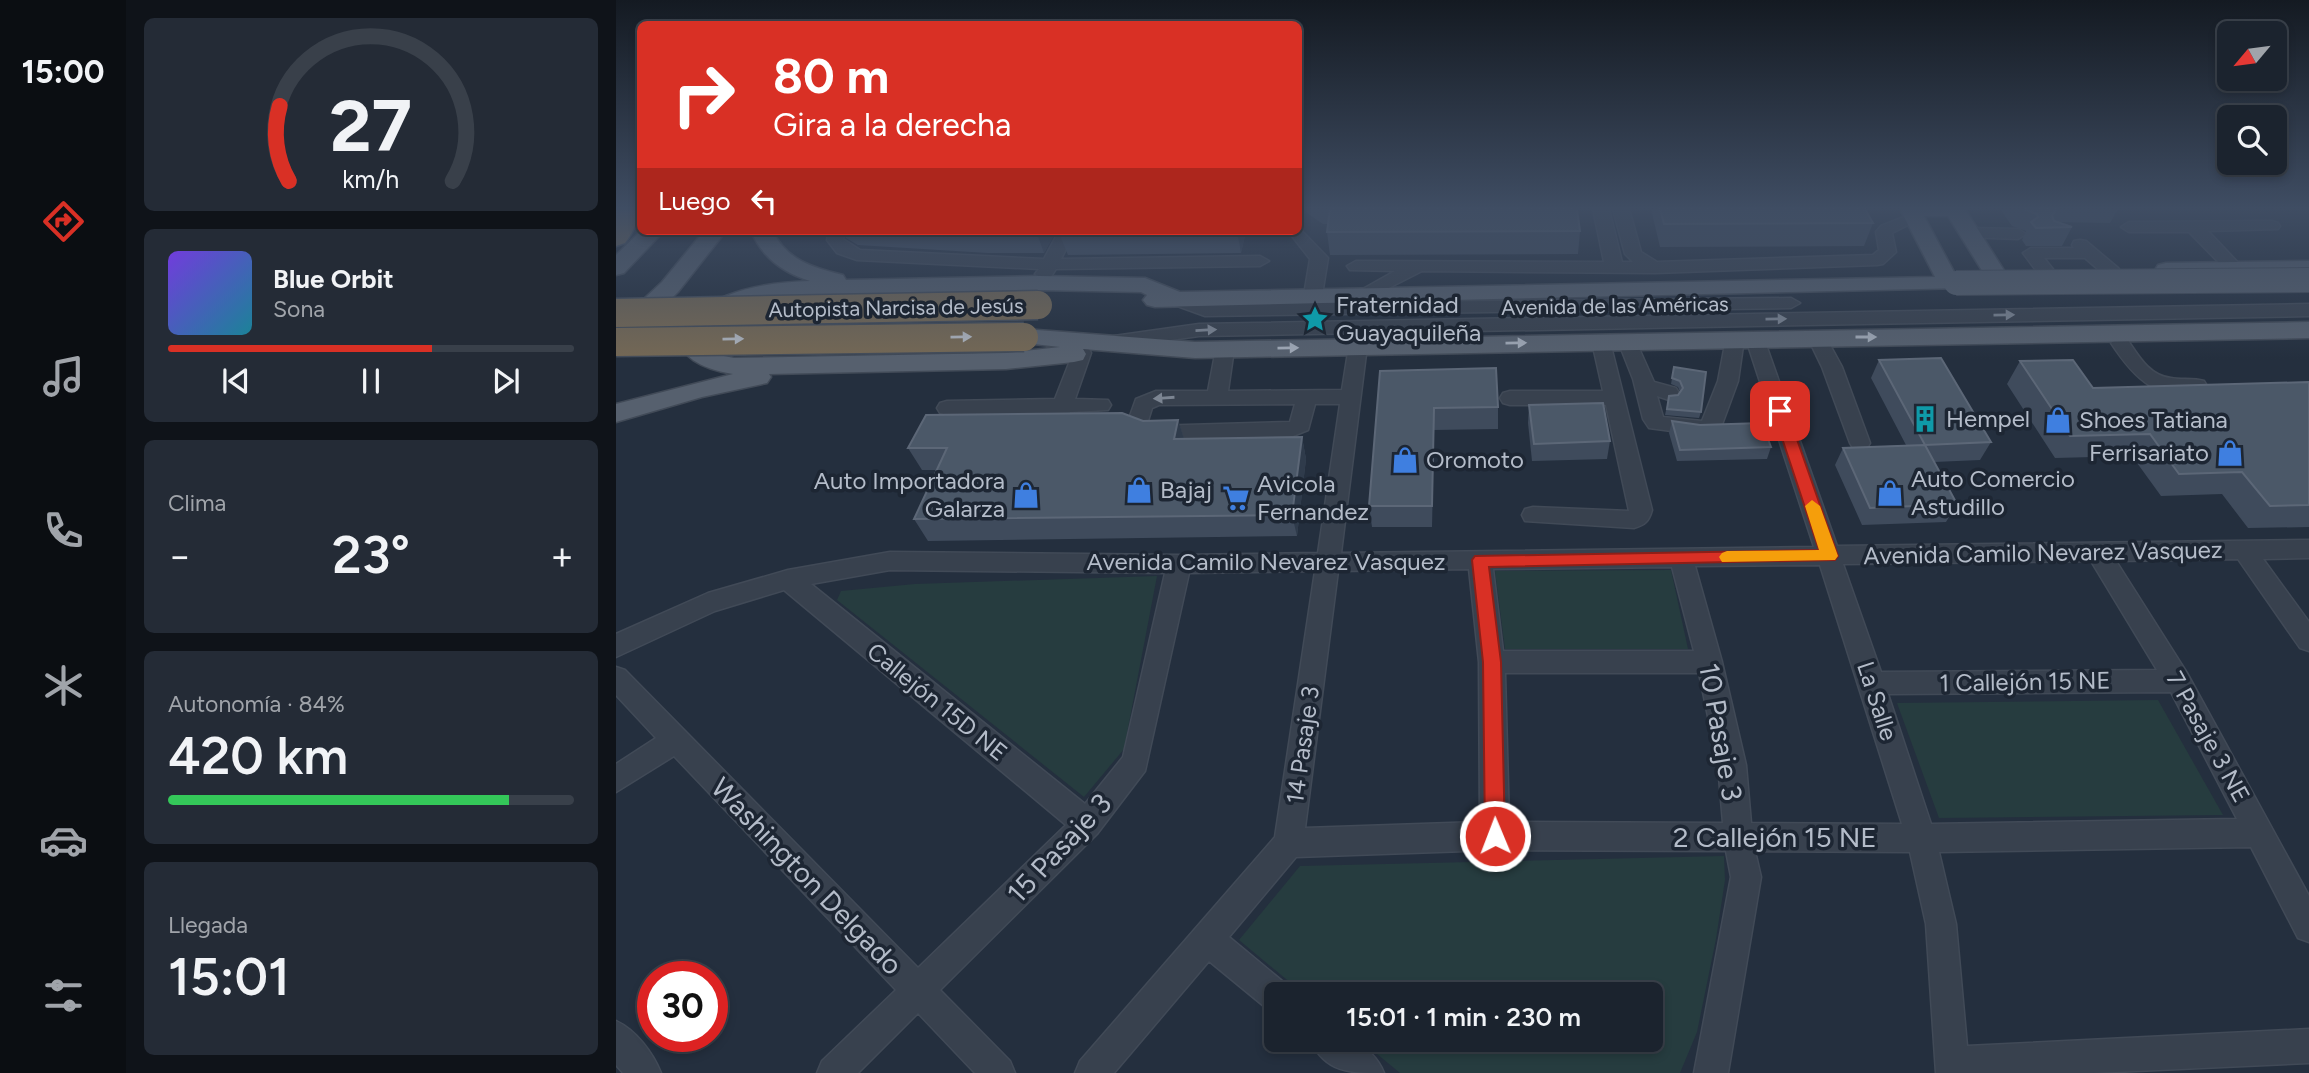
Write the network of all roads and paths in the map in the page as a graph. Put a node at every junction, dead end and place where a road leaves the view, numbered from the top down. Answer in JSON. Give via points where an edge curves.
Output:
{"nodes":[{"id":1,"x":692,"y":259,"type":"edge"},
{"id":2,"x":786,"y":259,"type":"edge"},
{"id":3,"x":883,"y":259,"type":"edge"},
{"id":4,"x":1054,"y":259,"type":"edge"},
{"id":5,"x":1319,"y":259,"type":"edge"},
{"id":6,"x":1612,"y":259,"type":"edge"},
{"id":7,"x":1640,"y":259,"type":"edge"},
{"id":8,"x":1878,"y":259,"type":"edge"},
{"id":9,"x":1938,"y":259,"type":"edge"},
{"id":10,"x":1986,"y":259,"type":"edge"},
{"id":11,"x":2036,"y":259,"type":"edge"},
{"id":12,"x":2097,"y":259,"type":"edge"},
{"id":13,"x":2225,"y":259,"type":"edge"},
{"id":14,"x":1260,"y":261,"type":"dead end"},
{"id":15,"x":1356,"y":266,"type":"dead end"},
{"id":16,"x":1419,"y":266,"type":"junction"},
{"id":17,"x":1614,"y":267,"type":"junction"},
{"id":18,"x":1652,"y":267,"type":"junction"},
{"id":19,"x":2234,"y":268,"type":"junction"},
{"id":20,"x":2277,"y":268,"type":"junction"},
{"id":21,"x":2309,"y":268,"type":"edge"},
{"id":22,"x":1994,"y":272,"type":"junction"},
{"id":23,"x":2112,"y":272,"type":"junction"},
{"id":24,"x":2047,"y":273,"type":"junction"},
{"id":25,"x":1949,"y":278,"type":"junction"},
{"id":26,"x":2309,"y":283,"type":"edge"},
{"id":27,"x":1042,"y":284,"type":"junction"},
{"id":28,"x":870,"y":285,"type":"junction"},
{"id":29,"x":1693,"y":287,"type":"junction"},
{"id":30,"x":1363,"y":294,"type":"junction"},
{"id":31,"x":1314,"y":295,"type":"junction"},
{"id":32,"x":2309,"y":297,"type":"edge"},
{"id":33,"x":1175,"y":299,"type":"junction"},
{"id":34,"x":2309,"y":310,"type":"edge"},
{"id":35,"x":616,"y":313,"type":"edge"},
{"id":36,"x":2309,"y":330,"type":"edge"},
{"id":37,"x":1024,"y":337,"type":"joint"},
{"id":38,"x":1964,"y":337,"type":"junction"},
{"id":39,"x":1817,"y":338,"type":"junction"},
{"id":40,"x":1745,"y":339,"type":"junction"},
{"id":41,"x":616,"y":340,"type":"edge"},
{"id":42,"x":2309,"y":340,"type":"edge"},
{"id":43,"x":1627,"y":341,"type":"junction"},
{"id":44,"x":1114,"y":342,"type":"junction"},
{"id":45,"x":1601,"y":342,"type":"junction"},
{"id":46,"x":2119,"y":343,"type":"junction"},
{"id":47,"x":1358,"y":346,"type":"junction"},
{"id":48,"x":1225,"y":349,"type":"junction"},
{"id":49,"x":1082,"y":353,"type":"junction"},
{"id":50,"x":834,"y":366,"type":"junction"},
{"id":51,"x":1645,"y":386,"type":"junction"},
{"id":52,"x":2216,"y":386,"type":"edge"},
{"id":53,"x":1669,"y":393,"type":"edge"},
{"id":54,"x":1306,"y":396,"type":"junction"},
{"id":55,"x":1217,"y":397,"type":"junction"},
{"id":56,"x":1352,"y":397,"type":"junction"},
{"id":57,"x":1510,"y":398,"type":"dead end"},
{"id":58,"x":1614,"y":398,"type":"junction"},
{"id":59,"x":1101,"y":405,"type":"dead end"},
{"id":60,"x":1063,"y":406,"type":"junction"},
{"id":61,"x":947,"y":408,"type":"dead end"},
{"id":62,"x":616,"y":413,"type":"edge"},
{"id":63,"x":1054,"y":425,"type":"edge"},
{"id":64,"x":1860,"y":443,"type":"dead end"},
{"id":65,"x":1533,"y":515,"type":"dead end"},
{"id":66,"x":2309,"y":549,"type":"edge"},
{"id":67,"x":2245,"y":551,"type":"junction"},
{"id":68,"x":2098,"y":552,"type":"junction"},
{"id":69,"x":1830,"y":556,"type":"junction"},
{"id":70,"x":1681,"y":558,"type":"junction"},
{"id":71,"x":1480,"y":560,"type":"junction"},
{"id":72,"x":1329,"y":562,"type":"junction"},
{"id":73,"x":1179,"y":564,"type":"junction"},
{"id":74,"x":788,"y":579,"type":"junction"},
{"id":75,"x":2309,"y":641,"type":"edge"},
{"id":76,"x":616,"y":646,"type":"edge"},
{"id":77,"x":1492,"y":662,"type":"junction"},
{"id":78,"x":1709,"y":662,"type":"junction"},
{"id":79,"x":616,"y":678,"type":"edge"},
{"id":80,"x":2178,"y":681,"type":"junction"},
{"id":81,"x":1872,"y":683,"type":"junction"},
{"id":82,"x":676,"y":740,"type":"junction"},
{"id":83,"x":616,"y":779,"type":"edge"},
{"id":84,"x":1087,"y":824,"type":"junction"},
{"id":85,"x":2261,"y":833,"type":"junction"},
{"id":86,"x":1495,"y":836,"type":"junction"},
{"id":87,"x":1738,"y":837,"type":"junction"},
{"id":88,"x":1921,"y":838,"type":"junction"},
{"id":89,"x":1289,"y":843,"type":"junction"},
{"id":90,"x":2309,"y":927,"type":"edge"},
{"id":91,"x":1207,"y":939,"type":"junction"},
{"id":92,"x":1264,"y":986,"type":"edge"},
{"id":93,"x":918,"y":990,"type":"junction"},
{"id":94,"x":616,"y":1038,"type":"edge"},
{"id":95,"x":2309,"y":1046,"type":"edge"},
{"id":96,"x":1342,"y":1052,"type":"edge"},
{"id":97,"x":2167,"y":1063,"type":"edge"},
{"id":98,"x":1953,"y":1068,"type":"edge"},
{"id":99,"x":643,"y":1073,"type":"edge"},
{"id":100,"x":834,"y":1073,"type":"edge"},
{"id":101,"x":998,"y":1073,"type":"edge"},
{"id":102,"x":1092,"y":1073,"type":"edge"},
{"id":103,"x":1367,"y":1073,"type":"edge"},
{"id":104,"x":1711,"y":1073,"type":"edge"}],
"edges":[{"from":1,"to":41,"type":"main road"},
{"from":2,"to":28,"type":"main road","via":[[807,273]]},
{"from":3,"to":27,"type":"street"},
{"from":4,"to":27,"type":"street"},
{"from":5,"to":31,"type":"street"},
{"from":6,"to":17,"type":"street"},
{"from":7,"to":18,"type":"street"},
{"from":8,"to":18,"type":"street"},
{"from":9,"to":25,"type":"main road"},
{"from":10,"to":22,"type":"main road"},
{"from":11,"to":24,"type":"street"},
{"from":12,"to":23,"type":"street"},
{"from":13,"to":19,"type":"street"},
{"from":14,"to":27,"type":"street"},
{"from":15,"to":16,"type":"street"},
{"from":16,"to":17,"type":"street"},
{"from":16,"to":30,"type":"street"},
{"from":17,"to":18,"type":"street"},
{"from":18,"to":29,"type":"street"},
{"from":19,"to":20,"type":"main road"},
{"from":19,"to":23,"type":"main road"},
{"from":20,"to":21,"type":"main road"},
{"from":20,"to":26,"type":"main road"},
{"from":22,"to":24,"type":"main road"},
{"from":22,"to":25,"type":"main road"},
{"from":23,"to":24,"type":"main road"},
{"from":25,"to":26,"type":"main road","name":"Avenida de las Américas","bridge":true},
{"from":25,"to":29,"type":"main road","name":"Avenida de las Américas"},
{"from":27,"to":28,"type":"main road"},
{"from":27,"to":33,"type":"main road","name":"Autopista Narcisa de Jesús"},
{"from":27,"to":35,"type":"highway","name":"Autopista Narcisa de Jesús","bridge":true},
{"from":28,"to":50,"type":"main road","via":[[776,289],[742,297],[709,315],[693,336],[698,357],[713,364]]},
{"from":29,"to":30,"type":"main road","name":"Avenida de las Américas"},
{"from":30,"to":31,"type":"main road","name":"Avenida de las Américas"},
{"from":31,"to":33,"type":"main road","name":"Avenida de las Américas"},
{"from":32,"to":33,"type":"street","name":"Avenida de las Américas","via":[[1205,310]]},
{"from":44,"to":34,"type":"street","name":"Avenida de las Américas","one_way":true,"via":[[1199,330]]},
{"from":36,"to":38,"type":"main road","name":"Avenida de las Américas"},
{"from":41,"to":37,"type":"highway","name":"Autopista Narcisa de Jesús","one_way":true,"bridge":true},
{"from":37,"to":44,"type":"main road","name":"Autopista Narcisa de Jesús"},
{"from":39,"to":38,"type":"main road","name":"Avenida de las Américas","one_way":true},
{"from":38,"to":46,"type":"main road","name":"Avenida de las Américas","via":[[2041,344]]},
{"from":39,"to":40,"type":"main road","name":"Avenida de las Américas"},
{"from":39,"to":64,"type":"street"},
{"from":40,"to":43,"type":"main road","name":"Avenida de las Américas"},
{"from":40,"to":51,"type":"street","via":[[1711,399],[1713,425],[1708,428],[1656,423]]},
{"from":40,"to":69,"type":"street","name":"La Salle"},
{"from":42,"to":46,"type":"main road","name":"Avenida de las Américas"},
{"from":43,"to":45,"type":"main road","name":"Avenida de las Américas"},
{"from":43,"to":51,"type":"street"},
{"from":44,"to":48,"type":"main road","name":"Avenida de las Américas"},
{"from":44,"to":49,"type":"main road"},
{"from":47,"to":45,"type":"main road","name":"Avenida de las Américas","one_way":true},
{"from":45,"to":58,"type":"street"},
{"from":46,"to":52,"type":"street","via":[[2152,382]]},
{"from":48,"to":47,"type":"main road","name":"Avenida de las Américas","one_way":true},
{"from":47,"to":56,"type":"street","name":"14 Pasaje 3"},
{"from":48,"to":55,"type":"street"},
{"from":49,"to":50,"type":"main road","via":[[1006,361]]},
{"from":49,"to":60,"type":"street"},
{"from":50,"to":62,"type":"main road","via":[[726,383]]},
{"from":51,"to":53,"type":"street"},
{"from":54,"to":55,"type":"street"},
{"from":55,"to":54,"type":"street","one_way":true,"via":[[1148,400],[1136,426],[1152,433],[1293,429],[1301,425]]},
{"from":54,"to":56,"type":"street"},
{"from":56,"to":72,"type":"street","name":"14 Pasaje 3"},
{"from":57,"to":58,"type":"street"},
{"from":58,"to":65,"type":"street","via":[[1639,516],[1634,520]]},
{"from":59,"to":60,"type":"street"},
{"from":60,"to":61,"type":"street"},
{"from":60,"to":63,"type":"street"},
{"from":66,"to":67,"type":"street","name":"Avenida Camilo Nevarez Vasquez"},
{"from":67,"to":68,"type":"street","name":"Avenida Camilo Nevarez Vasquez"},
{"from":67,"to":75,"type":"street"},
{"from":68,"to":69,"type":"street","name":"Avenida Camilo Nevarez Vasquez"},
{"from":68,"to":80,"type":"street","name":"7 Pasaje 3 NE"},
{"from":69,"to":70,"type":"street","name":"Avenida Camilo Nevarez Vasquez"},
{"from":69,"to":81,"type":"street","name":"La Salle"},
{"from":70,"to":71,"type":"street","name":"Avenida Camilo Nevarez Vasquez"},
{"from":70,"to":78,"type":"street","name":"10 Pasaje 3"},
{"from":71,"to":72,"type":"street","name":"Avenida Camilo Nevarez Vasquez"},
{"from":71,"to":77,"type":"street"},
{"from":72,"to":73,"type":"street","name":"Avenida Camilo Nevarez Vasquez"},
{"from":72,"to":89,"type":"street","name":"14 Pasaje 3"},
{"from":73,"to":74,"type":"street","name":"Avenida Camilo Nevarez Vasquez","via":[[890,561]]},
{"from":73,"to":84,"type":"street","name":"15 Pasaje 3","via":[[1135,762]]},
{"from":74,"to":76,"type":"street","name":"Avenida Camilo Nevarez Vasquez","via":[[708,604]]},
{"from":74,"to":84,"type":"street","name":"Callejón 15D NE"},
{"from":77,"to":78,"type":"street"},
{"from":77,"to":86,"type":"street"},
{"from":78,"to":87,"type":"street","name":"10 Pasaje 3","via":[[1731,765]]},
{"from":79,"to":82,"type":"street","name":"Washington Delgado"},
{"from":80,"to":81,"type":"street","name":"1 Callejón 15 NE"},
{"from":80,"to":85,"type":"street","name":"7 Pasaje 3 NE"},
{"from":81,"to":88,"type":"street","name":"La Salle"},
{"from":82,"to":83,"type":"street"},
{"from":82,"to":93,"type":"street","name":"Washington Delgado"},
{"from":84,"to":93,"type":"street","name":"15 Pasaje 3"},
{"from":85,"to":88,"type":"street","name":"2 Callejón 15 NE"},
{"from":85,"to":90,"type":"street","name":"7 Pasaje 3 NE"},
{"from":86,"to":87,"type":"street","name":"2 Callejón 15 NE"},
{"from":86,"to":89,"type":"street","name":"2 Callejón 15 NE"},
{"from":87,"to":88,"type":"street","name":"2 Callejón 15 NE"},
{"from":87,"to":104,"type":"street","name":"10 Pasaje 3","via":[[1746,877]]},
{"from":88,"to":98,"type":"street","name":"La Salle","via":[[1941,924]]},
{"from":89,"to":91,"type":"street"},
{"from":91,"to":92,"type":"street"},
{"from":91,"to":102,"type":"street"},
{"from":93,"to":100,"type":"street","name":"15 Pasaje 3"},
{"from":93,"to":101,"type":"street","name":"Washington Delgado"},
{"from":94,"to":99,"type":"street"},
{"from":95,"to":97,"type":"street"},
{"from":96,"to":103,"type":"street"},
{"from":97,"to":98,"type":"street"}]}
